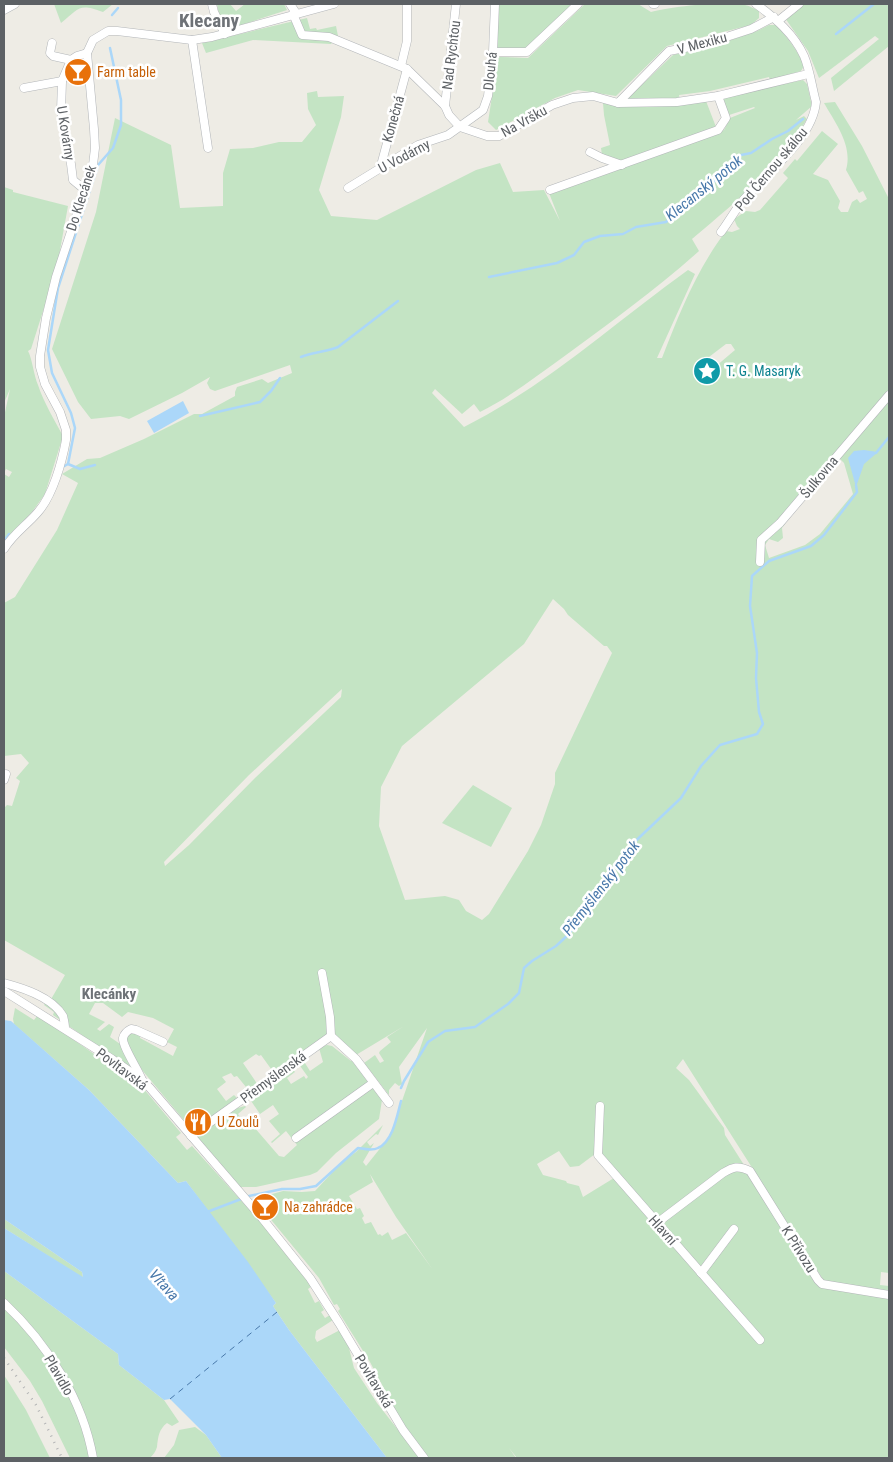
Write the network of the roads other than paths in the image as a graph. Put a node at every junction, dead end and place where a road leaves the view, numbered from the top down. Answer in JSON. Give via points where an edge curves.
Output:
{"nodes":[{"id":1,"x":15,"y":4,"type":"edge"},
{"id":2,"x":212,"y":4,"type":"edge"},
{"id":3,"x":334,"y":4,"type":"edge"},
{"id":4,"x":407,"y":4,"type":"edge"},
{"id":5,"x":456,"y":4,"type":"edge"},
{"id":6,"x":495,"y":4,"type":"edge"},
{"id":7,"x":578,"y":4,"type":"edge"},
{"id":8,"x":756,"y":4,"type":"edge"},
{"id":9,"x":799,"y":4,"type":"edge"},
{"id":10,"x":293,"y":9,"type":"edge"},
{"id":11,"x":4,"y":10,"type":"edge"},
{"id":12,"x":776,"y":19,"type":"junction"},
{"id":13,"x":225,"y":34,"type":"junction"},
{"id":14,"x":192,"y":40,"type":"junction"},
{"id":15,"x":52,"y":43,"type":"dead end"},
{"id":16,"x":493,"y":52,"type":"junction"},
{"id":17,"x":87,"y":54,"type":"junction"},
{"id":18,"x":71,"y":60,"type":"junction"},
{"id":19,"x":404,"y":68,"type":"junction"},
{"id":20,"x":808,"y":74,"type":"junction"},
{"id":21,"x":62,"y":81,"type":"junction"},
{"id":22,"x":24,"y":88,"type":"dead end"},
{"id":23,"x":718,"y":96,"type":"junction"},
{"id":24,"x":618,"y":103,"type":"junction"},
{"id":25,"x":445,"y":106,"type":"junction"},
{"id":26,"x":460,"y":127,"type":"junction"},
{"id":27,"x":208,"y":148,"type":"dead end"},
{"id":28,"x":590,"y":152,"type":"dead end"},
{"id":29,"x":622,"y":165,"type":"junction"},
{"id":30,"x":380,"y":168,"type":"junction"},
{"id":31,"x":348,"y":188,"type":"dead end"},
{"id":32,"x":85,"y":190,"type":"junction"},
{"id":33,"x":550,"y":190,"type":"dead end"},
{"id":34,"x":721,"y":232,"type":"dead end"},
{"id":35,"x":889,"y":395,"type":"edge"},
{"id":36,"x":4,"y":549,"type":"edge"},
{"id":37,"x":760,"y":562,"type":"dead end"},
{"id":38,"x":322,"y":973,"type":"dead end"},
{"id":39,"x":4,"y":982,"type":"edge"},
{"id":40,"x":4,"y":991,"type":"edge"},
{"id":41,"x":66,"y":1028,"type":"junction"},
{"id":42,"x":331,"y":1036,"type":"junction"},
{"id":43,"x":162,"y":1042,"type":"dead end"},
{"id":44,"x":142,"y":1080,"type":"junction"},
{"id":45,"x":373,"y":1083,"type":"junction"},
{"id":46,"x":389,"y":1103,"type":"dead end"},
{"id":47,"x":600,"y":1106,"type":"dead end"},
{"id":48,"x":191,"y":1136,"type":"junction"},
{"id":49,"x":296,"y":1138,"type":"dead end"},
{"id":50,"x":657,"y":1224,"type":"junction"},
{"id":51,"x":734,"y":1228,"type":"dead end"},
{"id":52,"x":701,"y":1273,"type":"junction"},
{"id":53,"x":889,"y":1295,"type":"edge"},
{"id":54,"x":4,"y":1303,"type":"edge"},
{"id":55,"x":760,"y":1340,"type":"dead end"},
{"id":56,"x":93,"y":1458,"type":"edge"},
{"id":57,"x":424,"y":1458,"type":"edge"}],
"edges":[{"from":1,"to":11,"type":"street"},
{"from":2,"to":13,"type":"street"},
{"from":3,"to":10,"type":"street"},
{"from":4,"to":19,"type":"street","name":"Konečná"},
{"from":5,"to":25,"type":"street","name":"Nad Rychtou"},
{"from":6,"to":16,"type":"street","name":"Dlouhá"},
{"from":7,"to":16,"type":"street","via":[[527,52]]},
{"from":8,"to":12,"type":"street","name":"Pod Černou skálou"},
{"from":9,"to":12,"type":"street","name":"V Mexiku"},
{"from":10,"to":13,"type":"street"},
{"from":10,"to":19,"type":"street","via":[[302,35],[329,37]]},
{"from":12,"to":20,"type":"street","name":"Pod Černou skálou","via":[[803,54]]},
{"from":12,"to":24,"type":"street","name":"V Mexiku","via":[[705,44],[669,52]]},
{"from":13,"to":14,"type":"street"},
{"from":14,"to":17,"type":"street","via":[[108,31],[93,40]]},
{"from":14,"to":27,"type":"street"},
{"from":15,"to":18,"type":"street","via":[[50,53],[53,56]]},
{"from":16,"to":26,"type":"street","name":"Dlouhá","via":[[488,96],[483,110]]},
{"from":17,"to":18,"type":"street"},
{"from":17,"to":32,"type":"street","name":"Do Klecánek","via":[[95,148]]},
{"from":18,"to":21,"type":"street","name":"U Kovárny"},
{"from":19,"to":25,"type":"street"},
{"from":19,"to":30,"type":"street","name":"Konečná"},
{"from":20,"to":23,"type":"street","name":"Na Vršku"},
{"from":20,"to":34,"type":"street","name":"Pod Černou skálou","via":[[816,102],[813,116],[781,161],[744,200]]},
{"from":21,"to":22,"type":"street"},
{"from":21,"to":32,"type":"street","name":"U Kovárny","via":[[61,111],[73,180]]},
{"from":23,"to":24,"type":"street","name":"Na Vršku","via":[[677,102]]},
{"from":23,"to":29,"type":"street","via":[[726,118],[718,130]]},
{"from":24,"to":26,"type":"street","name":"Na Vršku","via":[[593,96],[573,98],[552,105],[499,136],[480,135]]},
{"from":25,"to":26,"type":"street"},
{"from":26,"to":30,"type":"street","name":"U Vodárny","via":[[448,135],[418,145]]},
{"from":28,"to":29,"type":"street"},
{"from":29,"to":33,"type":"street"},
{"from":30,"to":31,"type":"street","name":"U Vodárny"},
{"from":32,"to":36,"type":"street","name":"Do Klecánek","via":[[56,277],[41,345],[40,366],[66,430],[65,446],[46,500]]},
{"from":35,"to":37,"type":"street","name":"Šulkovna","via":[[780,523],[761,540]]},
{"from":38,"to":42,"type":"street"},
{"from":39,"to":41,"type":"street","via":[[49,1002],[63,1017]]},
{"from":40,"to":41,"type":"street","name":"Povltavská"},
{"from":41,"to":44,"type":"street","name":"Povltavská"},
{"from":42,"to":45,"type":"street","via":[[356,1059]]},
{"from":42,"to":48,"type":"street","name":"Přemyšlenská"},
{"from":43,"to":44,"type":"street","via":[[131,1028],[125,1033],[123,1043]]},
{"from":44,"to":48,"type":"street","name":"Povltavská"},
{"from":45,"to":46,"type":"street"},
{"from":45,"to":49,"type":"street"},
{"from":47,"to":50,"type":"street","name":"Hlavní","via":[[598,1155]]},
{"from":48,"to":57,"type":"street","name":"Povltavská","via":[[310,1278],[403,1430]]},
{"from":50,"to":52,"type":"street","name":"Hlavní"},
{"from":50,"to":53,"type":"street","name":"K Přívozu","via":[[733,1167],[742,1167],[750,1171],[822,1284]]},
{"from":51,"to":52,"type":"street"},
{"from":52,"to":55,"type":"street","name":"Hlavní"},
{"from":54,"to":56,"type":"street","name":"Plavidlo","via":[[43,1347],[62,1378],[87,1432]]}]}
